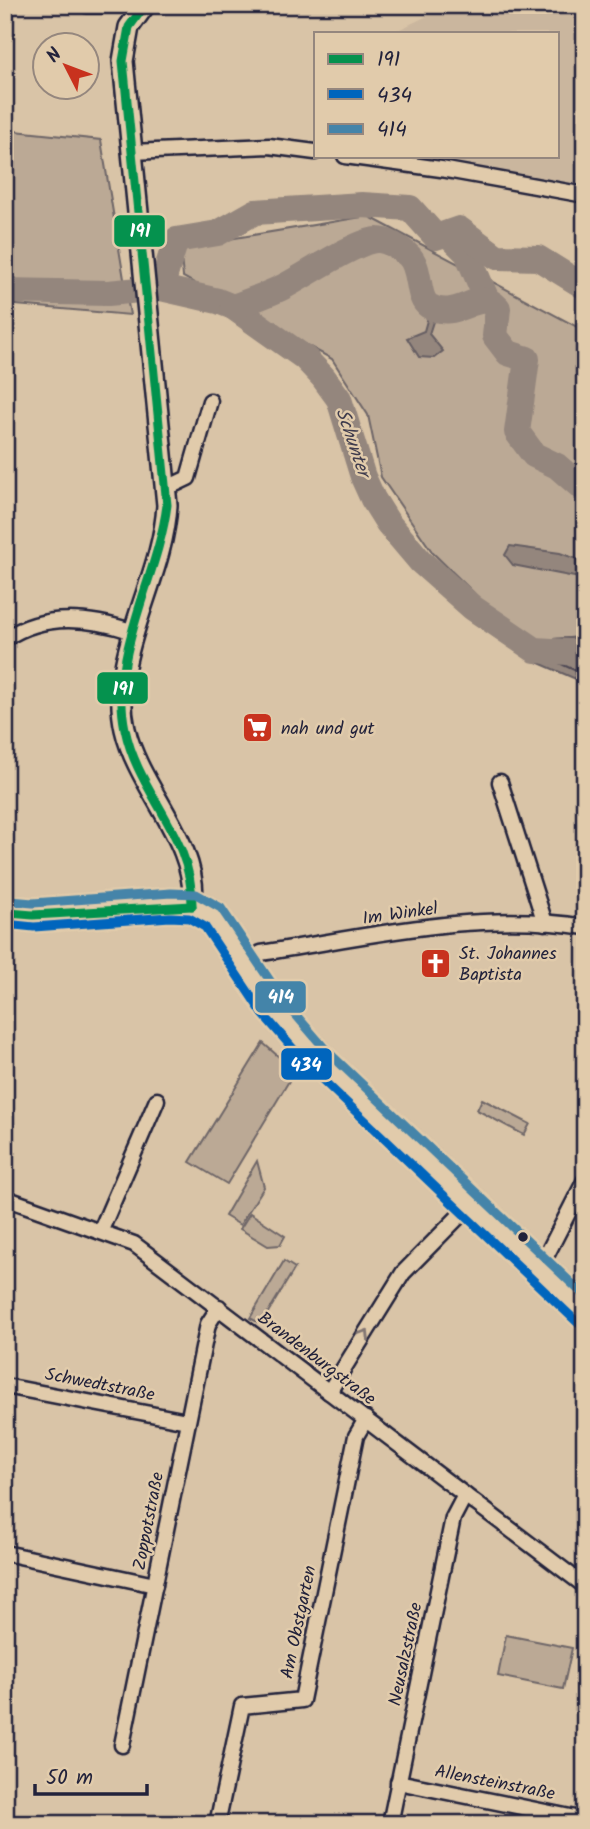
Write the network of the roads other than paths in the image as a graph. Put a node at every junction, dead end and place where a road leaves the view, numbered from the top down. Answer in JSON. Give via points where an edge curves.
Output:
{"nodes":[{"id":1,"x":87,"y":5,"type":"edge"},
{"id":2,"x":101,"y":5,"type":"edge"},
{"id":3,"x":142,"y":6,"type":"edge"},
{"id":4,"x":132,"y":152,"type":"junction"},
{"id":5,"x":314,"y":152,"type":"edge"},
{"id":6,"x":360,"y":158,"type":"edge"},
{"id":7,"x":585,"y":195,"type":"edge"},
{"id":8,"x":211,"y":401,"type":"dead end"},
{"id":9,"x":167,"y":488,"type":"junction"},
{"id":10,"x":134,"y":632,"type":"junction"},
{"id":11,"x":5,"y":639,"type":"edge"},
{"id":12,"x":500,"y":782,"type":"dead end"},
{"id":13,"x":192,"y":906,"type":"junction"},
{"id":14,"x":6,"y":919,"type":"edge"},
{"id":15,"x":545,"y":923,"type":"junction"},
{"id":16,"x":585,"y":927,"type":"edge"},
{"id":17,"x":261,"y":953,"type":"dead end"},
{"id":18,"x":157,"y":1100,"type":"dead end"},
{"id":19,"x":585,"y":1180,"type":"edge"},
{"id":20,"x":5,"y":1198,"type":"edge"},
{"id":21,"x":470,"y":1205,"type":"junction"},
{"id":22,"x":101,"y":1230,"type":"junction"},
{"id":23,"x":539,"y":1270,"type":"junction"},
{"id":24,"x":219,"y":1307,"type":"junction"},
{"id":25,"x":585,"y":1313,"type":"edge"},
{"id":26,"x":5,"y":1385,"type":"edge"},
{"id":27,"x":329,"y":1392,"type":"junction"},
{"id":28,"x":366,"y":1419,"type":"junction"},
{"id":29,"x":187,"y":1421,"type":"junction"},
{"id":30,"x":465,"y":1495,"type":"junction"},
{"id":31,"x":5,"y":1553,"type":"edge"},
{"id":32,"x":155,"y":1585,"type":"junction"},
{"id":33,"x":585,"y":1586,"type":"edge"},
{"id":34,"x":122,"y":1745,"type":"dead end"},
{"id":35,"x":398,"y":1782,"type":"junction"},
{"id":36,"x":585,"y":1819,"type":"edge"},
{"id":37,"x":216,"y":1824,"type":"edge"},
{"id":38,"x":390,"y":1824,"type":"edge"}],
"edges":[{"from":1,"to":2,"type":"street"},
{"from":3,"to":4,"type":"main road","via":[[123,49]]},
{"from":4,"to":5,"type":"street","via":[[269,146]]},
{"from":4,"to":9,"type":"main road"},
{"from":6,"to":7,"type":"street"},
{"from":8,"to":9,"type":"street","via":[[188,478]]},
{"from":9,"to":10,"type":"main road","via":[[159,561]]},
{"from":10,"to":11,"type":"street","via":[[104,624],[52,620]]},
{"from":10,"to":13,"type":"main road","via":[[123,680],[124,728],[137,764],[187,859],[193,882]]},
{"from":12,"to":15,"type":"street"},
{"from":13,"to":14,"type":"main road"},
{"from":13,"to":21,"type":"main road","via":[[220,923],[260,990],[317,1058]]},
{"from":15,"to":16,"type":"street","name":"Im Winkel"},
{"from":15,"to":17,"type":"street","name":"Im Winkel","via":[[442,925]]},
{"from":18,"to":22,"type":"street"},
{"from":19,"to":23,"type":"street"},
{"from":20,"to":22,"type":"street","name":"Brandenburgstraße"},
{"from":21,"to":23,"type":"main road"},
{"from":27,"to":21,"type":"street","one_way":true,"via":[[403,1273]]},
{"from":22,"to":24,"type":"street","name":"Brandenburgstraße","via":[[134,1244]]},
{"from":23,"to":25,"type":"main road"},
{"from":24,"to":27,"type":"street","name":"Brandenburgstraße"},
{"from":24,"to":29,"type":"street","name":"Zoppotstraße","via":[[208,1324]]},
{"from":26,"to":29,"type":"street","name":"Schwedtstraße"},
{"from":27,"to":28,"type":"street","name":"Brandenburgstraße"},
{"from":28,"to":30,"type":"street","name":"Brandenburgstraße"},
{"from":28,"to":37,"type":"street","name":"Am Obstgarten","via":[[356,1436],[302,1700],[242,1706]]},
{"from":29,"to":32,"type":"street","name":"Zoppotstraße"},
{"from":30,"to":33,"type":"street","name":"Brandenburgstraße"},
{"from":30,"to":35,"type":"street","name":"Neusalzstraße","via":[[453,1518]]},
{"from":31,"to":32,"type":"street"},
{"from":32,"to":34,"type":"street","name":"Zoppotstraße"},
{"from":35,"to":36,"type":"street","name":"Allensteinstraße"},
{"from":35,"to":38,"type":"street","name":"Neusalzstraße"}]}
